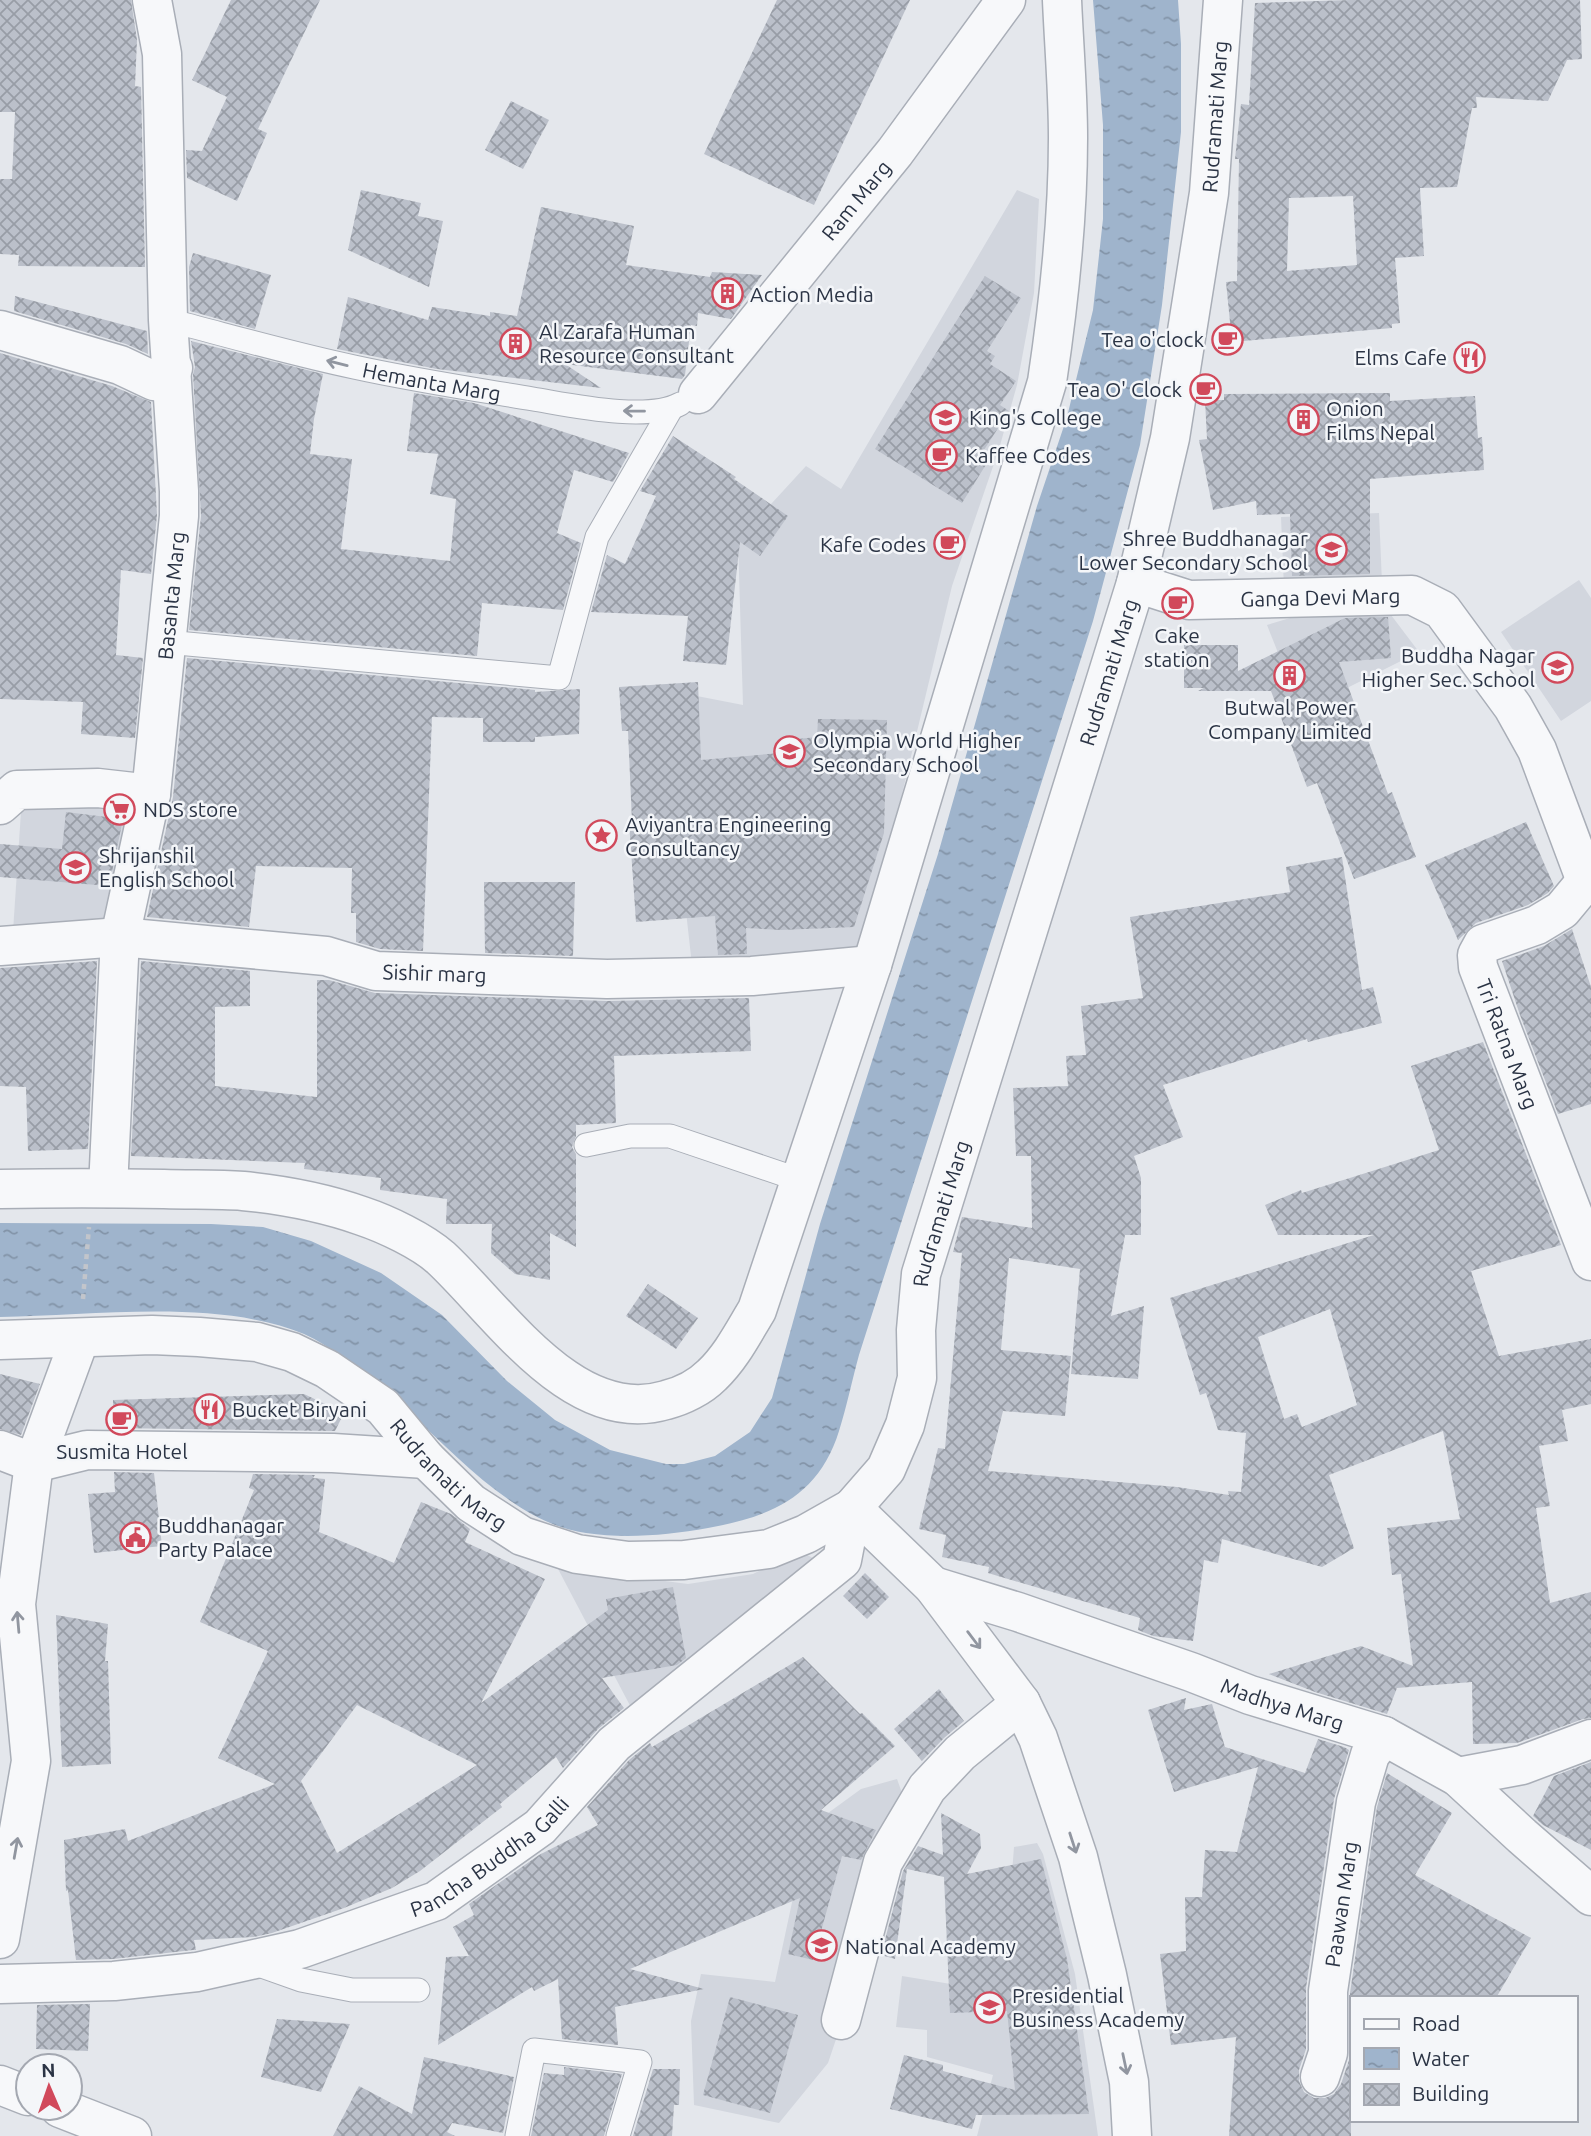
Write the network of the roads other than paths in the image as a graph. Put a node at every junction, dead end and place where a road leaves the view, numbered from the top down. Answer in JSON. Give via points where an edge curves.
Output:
{"nodes":[{"id":1,"x":152,"y":0,"type":"edge"},
{"id":2,"x":1006,"y":0,"type":"edge"},
{"id":3,"x":1062,"y":0,"type":"edge"},
{"id":4,"x":1223,"y":0,"type":"edge"},
{"id":5,"x":168,"y":320,"type":"junction"},
{"id":6,"x":0,"y":330,"type":"edge"},
{"id":7,"x":173,"y":368,"type":"junction"},
{"id":8,"x":685,"y":402,"type":"junction"},
{"id":9,"x":1136,"y":583,"type":"junction"},
{"id":10,"x":166,"y":642,"type":"junction"},
{"id":11,"x":151,"y":794,"type":"junction"},
{"id":12,"x":0,"y":805,"type":"edge"},
{"id":13,"x":1588,"y":881,"type":"edge"},
{"id":14,"x":120,"y":937,"type":"junction"},
{"id":15,"x":0,"y":946,"type":"edge"},
{"id":16,"x":872,"y":965,"type":"junction"},
{"id":17,"x":586,"y":1144,"type":"dead end"},
{"id":18,"x":800,"y":1180,"type":"junction"},
{"id":19,"x":0,"y":1189,"type":"edge"},
{"id":20,"x":97,"y":1200,"type":"junction"},
{"id":21,"x":1591,"y":1261,"type":"edge"},
{"id":22,"x":81,"y":1322,"type":"junction"},
{"id":23,"x":0,"y":1340,"type":"edge"},
{"id":24,"x":17,"y":1456,"type":"edge"},
{"id":25,"x":426,"y":1459,"type":"junction"},
{"id":26,"x":852,"y":1508,"type":"junction"},
{"id":27,"x":933,"y":1586,"type":"junction"},
{"id":28,"x":1021,"y":1703,"type":"junction"},
{"id":29,"x":1384,"y":1736,"type":"junction"},
{"id":30,"x":1591,"y":1739,"type":"edge"},
{"id":31,"x":1458,"y":1776,"type":"junction"},
{"id":32,"x":1591,"y":1896,"type":"edge"},
{"id":33,"x":0,"y":1939,"type":"edge"},
{"id":34,"x":246,"y":1961,"type":"junction"},
{"id":35,"x":0,"y":1984,"type":"edge"},
{"id":36,"x":418,"y":1990,"type":"dead end"},
{"id":37,"x":841,"y":2020,"type":"dead end"},
{"id":38,"x":1320,"y":2077,"type":"dead end"},
{"id":39,"x":84,"y":2117,"type":"edge"},
{"id":40,"x":132,"y":2136,"type":"edge"},
{"id":41,"x":517,"y":2136,"type":"edge"},
{"id":42,"x":618,"y":2136,"type":"edge"},
{"id":43,"x":1132,"y":2136,"type":"edge"}],
"edges":[{"from":1,"to":5,"type":"street","name":"Basanta Marg","via":[[162,54]]},
{"from":2,"to":8,"type":"street","name":"Ram Marg","via":[[895,152]]},
{"from":3,"to":16,"type":"street","via":[[1068,139],[1065,220],[1047,382]]},
{"from":4,"to":9,"type":"street","name":"Rudramati Marg","via":[[1209,193],[1170,438]]},
{"from":5,"to":7,"type":"street","name":"Basanta Marg"},
{"from":8,"to":5,"type":"lane","name":"Hemanta Marg","one_way":true,"via":[[641,411],[594,409],[354,367]]},
{"from":6,"to":7,"type":"street","via":[[120,365],[154,381]]},
{"from":7,"to":10,"type":"street","name":"Basanta Marg","via":[[180,491]]},
{"from":8,"to":10,"type":"lane","via":[[597,537],[559,678]]},
{"from":9,"to":13,"type":"street","name":"Ganga Devi Marg","via":[[1189,600],[1412,594],[1442,610],[1513,707],[1537,750]]},
{"from":9,"to":26,"type":"street","name":"Rudramati Marg","via":[[921,1274],[917,1378],[905,1425],[886,1469]]},
{"from":10,"to":11,"type":"street","name":"Basanta Marg"},
{"from":11,"to":12,"type":"street","via":[[98,788],[17,790]]},
{"from":11,"to":14,"type":"street","name":"Basanta Marg"},
{"from":13,"to":21,"type":"street","name":"Tri Ratna Marg","via":[[1562,910],[1537,925],[1483,944],[1477,955]]},
{"from":14,"to":15,"type":"street","name":"Sishir marg"},
{"from":14,"to":16,"type":"street","name":"Sishir marg","via":[[326,956],[376,971],[607,979],[752,976]]},
{"from":14,"to":20,"type":"street","name":"Basanta Marg"},
{"from":16,"to":18,"type":"street"},
{"from":17,"to":18,"type":"lane","via":[[630,1136],[670,1136]]},
{"from":18,"to":20,"type":"street","via":[[757,1310],[728,1359],[681,1396],[652,1405],[619,1402],[583,1390],[533,1353],[439,1256],[363,1216],[313,1202],[242,1191]]},
{"from":19,"to":20,"type":"street"},
{"from":22,"to":23,"type":"street","name":"Rudramati Marg"},
{"from":22,"to":24,"type":"street"},
{"from":22,"to":25,"type":"street","name":"Rudramati Marg","via":[[152,1335],[257,1342],[292,1352],[327,1369],[383,1407]]},
{"from":24,"to":25,"type":"street","via":[[87,1450],[333,1453]]},
{"from":33,"to":24,"type":"street","one_way":true,"via":[[31,1761],[16,1604]]},
{"from":25,"to":26,"type":"street","name":"Rudramati Marg","via":[[471,1503],[522,1536],[577,1554],[628,1562],[769,1549]]},
{"from":26,"to":27,"type":"street"},
{"from":26,"to":34,"type":"street","name":"Pancha Buddha Galli","via":[[842,1560],[614,1745],[540,1827],[436,1901],[300,1949]]},
{"from":27,"to":28,"type":"street","one_way":true},
{"from":27,"to":29,"type":"street","name":"Madhya Marg"},
{"from":28,"to":37,"type":"street","via":[[960,1753],[927,1788],[883,1861]]},
{"from":28,"to":43,"type":"street","one_way":true,"via":[[1038,1738],[1081,1870],[1129,2082]]},
{"from":29,"to":31,"type":"street","name":"Madhya Marg"},
{"from":29,"to":38,"type":"street","name":"Paawan Marg","via":[[1370,1755],[1356,1802],[1328,1991],[1328,2053]]},
{"from":30,"to":31,"type":"street","via":[[1522,1765]]},
{"from":31,"to":32,"type":"street","name":"Madhya Marg"},
{"from":34,"to":35,"type":"street","name":"Pancha Buddha Galli","via":[[197,1972],[114,1981]]},
{"from":34,"to":36,"type":"lane","via":[[301,1980],[352,1990]]},
{"from":39,"to":40,"type":"street"},
{"from":41,"to":42,"type":"lane","via":[[534,2050],[640,2062]]}]}
